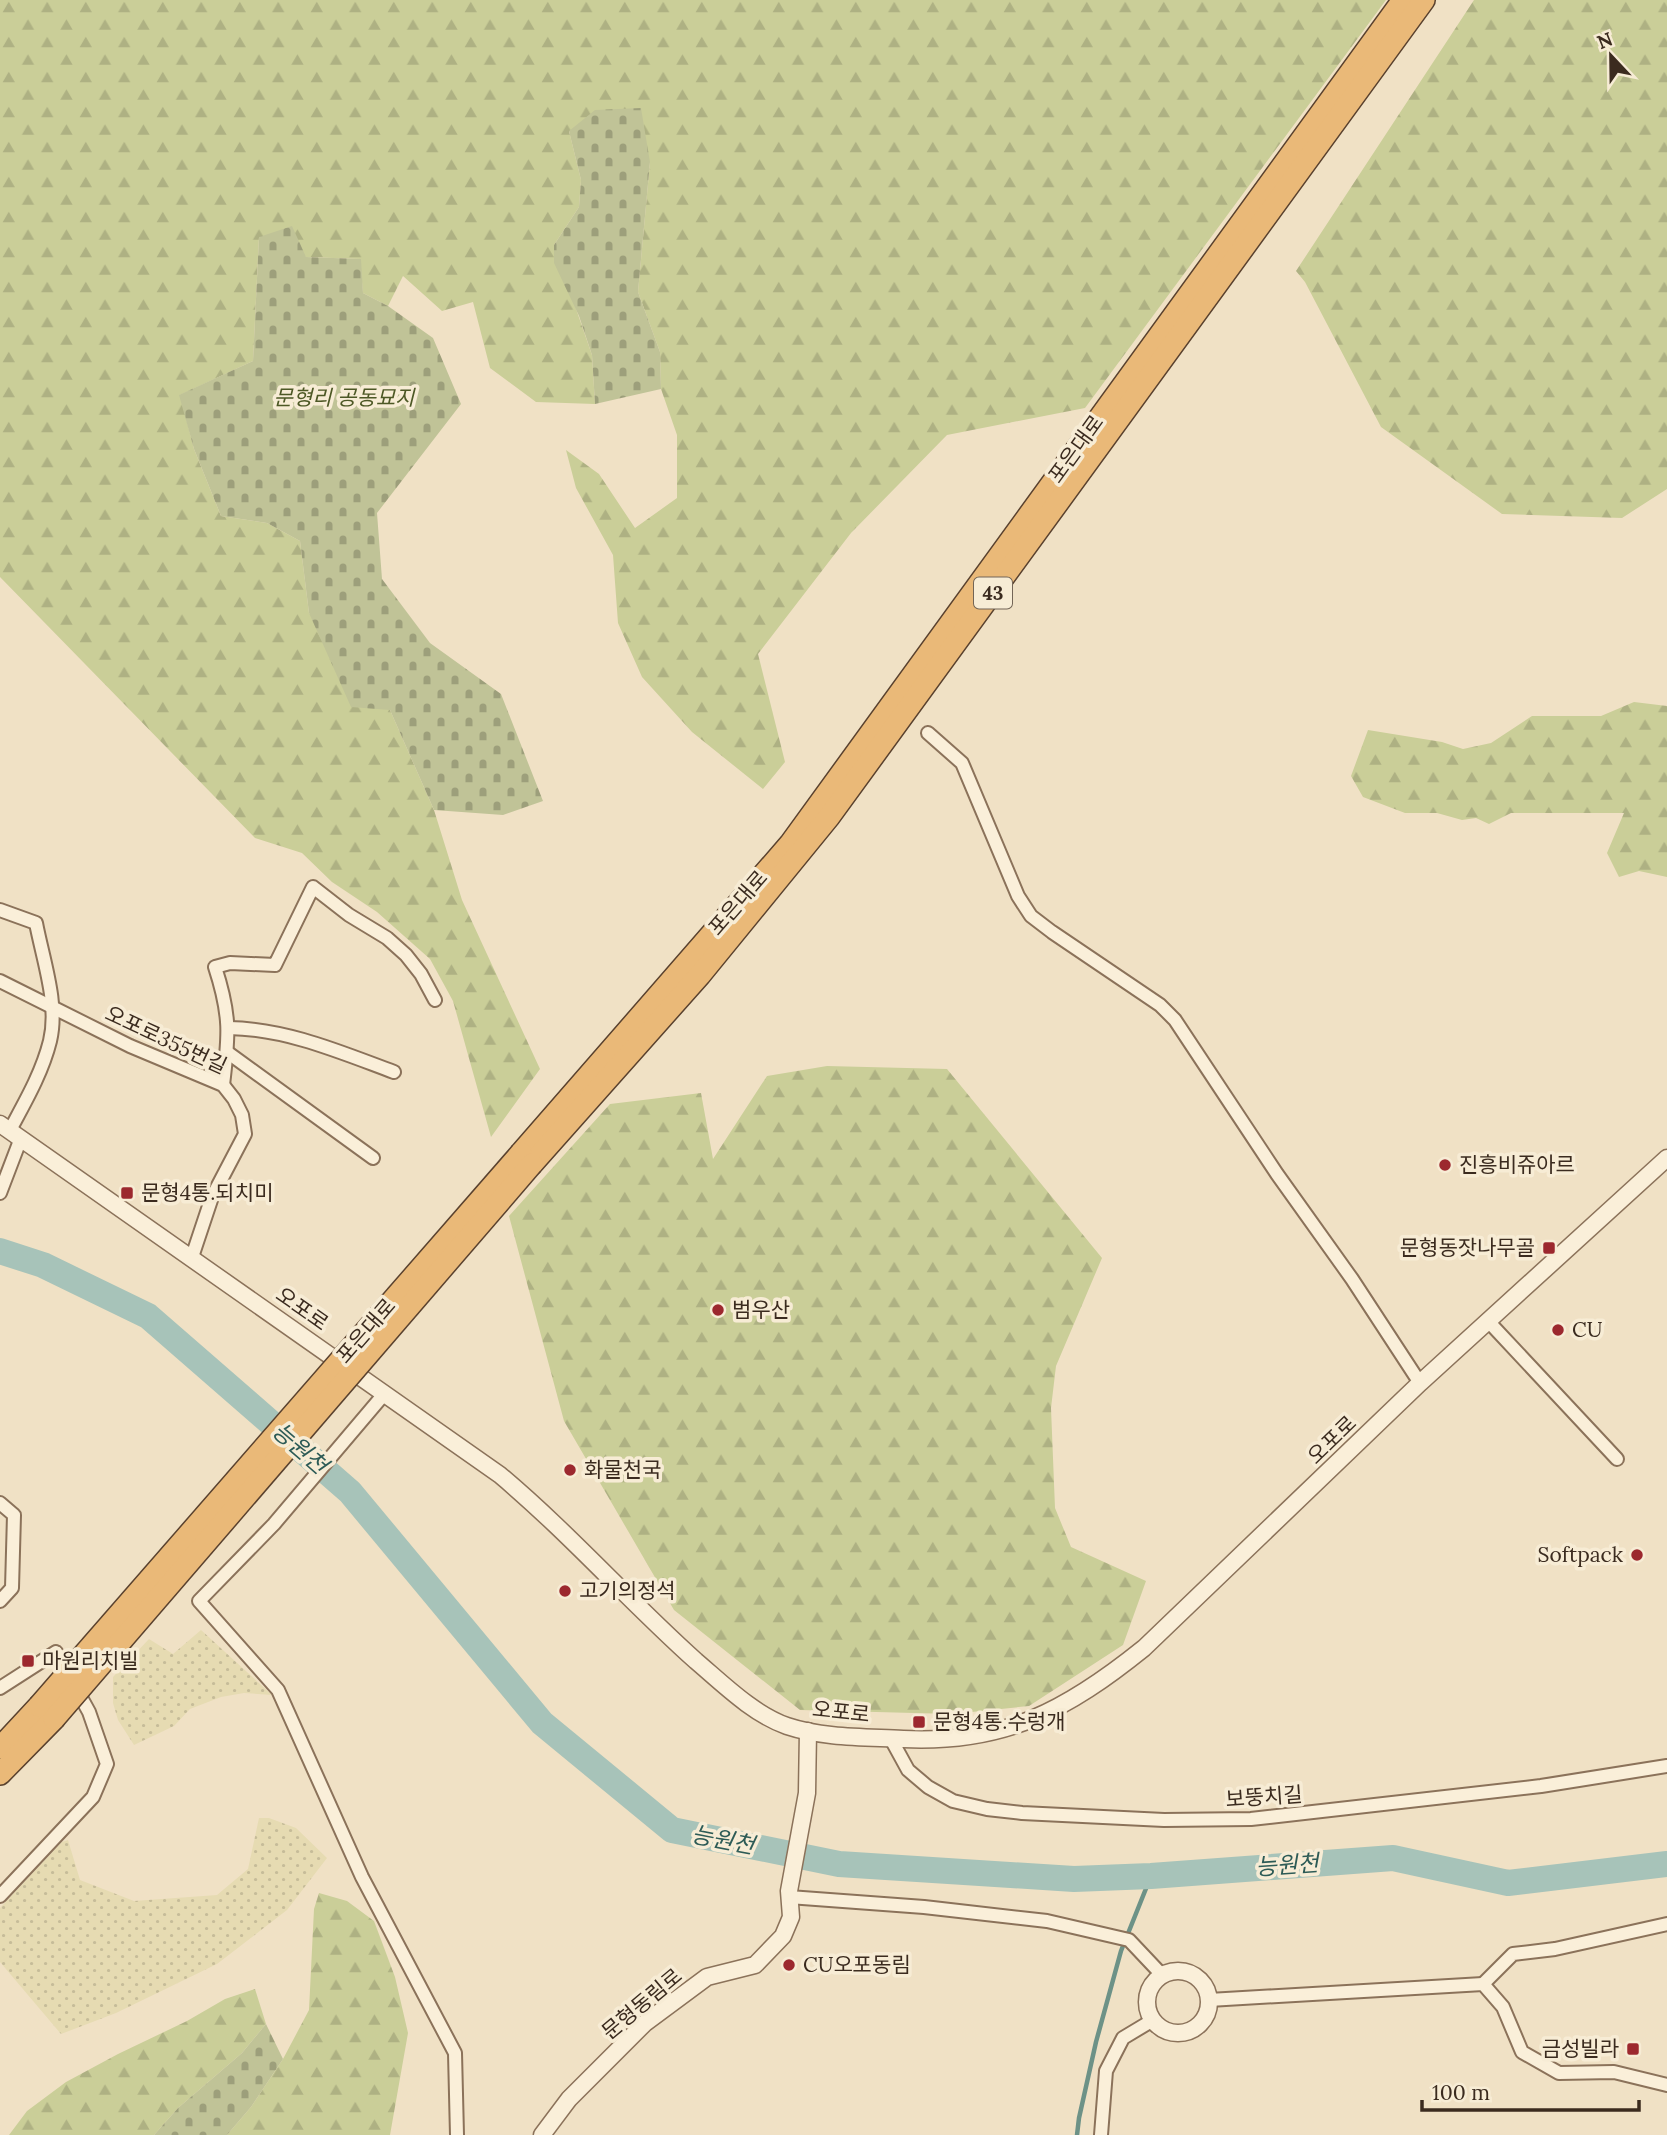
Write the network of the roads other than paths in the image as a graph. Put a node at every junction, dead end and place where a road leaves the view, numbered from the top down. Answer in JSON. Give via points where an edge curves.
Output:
{"nodes":[{"id":1,"x":1403,"y":0,"type":"edge"},
{"id":2,"x":1424,"y":0,"type":"edge"},
{"id":3,"x":928,"y":733,"type":"dead end"},
{"id":4,"x":0,"y":910,"type":"edge"},
{"id":5,"x":0,"y":981,"type":"edge"},
{"id":6,"x":435,"y":1000,"type":"dead end"},
{"id":7,"x":52,"y":1008,"type":"junction"},
{"id":8,"x":229,"y":1028,"type":"junction"},
{"id":9,"x":227,"y":1052,"type":"junction"},
{"id":10,"x":394,"y":1072,"type":"dead end"},
{"id":11,"x":223,"y":1085,"type":"junction"},
{"id":12,"x":10,"y":1131,"type":"edge"},
{"id":13,"x":373,"y":1158,"type":"dead end"},
{"id":14,"x":527,"y":1158,"type":"junction"},
{"id":15,"x":1667,"y":1158,"type":"edge"},
{"id":16,"x":0,"y":1193,"type":"edge"},
{"id":17,"x":192,"y":1257,"type":"junction"},
{"id":18,"x":1488,"y":1321,"type":"junction"},
{"id":19,"x":1420,"y":1383,"type":"junction"},
{"id":20,"x":385,"y":1393,"type":"junction"},
{"id":21,"x":1617,"y":1459,"type":"dead end"},
{"id":22,"x":0,"y":1503,"type":"edge"},
{"id":23,"x":0,"y":1601,"type":"edge"},
{"id":24,"x":0,"y":1688,"type":"edge"},
{"id":25,"x":46,"y":1713,"type":"junction"},
{"id":26,"x":808,"y":1731,"type":"junction"},
{"id":27,"x":891,"y":1738,"type":"junction"},
{"id":28,"x":0,"y":1748,"type":"edge"},
{"id":29,"x":1667,"y":1766,"type":"edge"},
{"id":30,"x":0,"y":1774,"type":"edge"},
{"id":31,"x":789,"y":1894,"type":"junction"},
{"id":32,"x":0,"y":1896,"type":"edge"},
{"id":33,"x":1667,"y":1924,"type":"edge"},
{"id":34,"x":1163,"y":1976,"type":"junction"},
{"id":35,"x":1483,"y":1984,"type":"junction"},
{"id":36,"x":1209,"y":2000,"type":"junction"},
{"id":37,"x":1153,"y":2020,"type":"junction"},
{"id":38,"x":1667,"y":2085,"type":"edge"},
{"id":39,"x":457,"y":2135,"type":"edge"},
{"id":40,"x":542,"y":2135,"type":"edge"},
{"id":41,"x":1101,"y":2135,"type":"edge"}],
"edges":[{"from":1,"to":14,"type":"highway","name":"포은대로","number":"43","via":[[790,844]]},
{"from":2,"to":14,"type":"highway","name":"포은대로","number":"43","via":[[829,817],[700,975]]},
{"from":3,"to":19,"type":"street","via":[[962,763],[1018,896],[1031,916],[1175,1020]]},
{"from":4,"to":7,"type":"street","via":[[36,923]]},
{"from":5,"to":7,"type":"street","name":"오포로355번길"},
{"from":6,"to":8,"type":"street","via":[[406,955],[313,887],[275,965],[215,967]]},
{"from":7,"to":11,"type":"street","name":"오포로355번길"},
{"from":7,"to":12,"type":"street","via":[[51,1040]]},
{"from":8,"to":9,"type":"street"},
{"from":8,"to":10,"type":"street","via":[[259,1029],[318,1043]]},
{"from":9,"to":11,"type":"street"},
{"from":9,"to":13,"type":"street"},
{"from":11,"to":17,"type":"street","name":"오포로355번길","via":[[242,1115],[245,1134],[212,1197]]},
{"from":12,"to":16,"type":"street"},
{"from":12,"to":17,"type":"street","name":"오포로"},
{"from":14,"to":25,"type":"highway","number":"43","bridge":true},
{"from":15,"to":18,"type":"street","name":"오포로"},
{"from":17,"to":20,"type":"street","name":"오포로"},
{"from":18,"to":19,"type":"street","name":"오포로"},
{"from":18,"to":21,"type":"street"},
{"from":19,"to":27,"type":"street","name":"오포로","via":[[1111,1675],[1037,1718],[998,1731],[964,1738]]},
{"from":20,"to":26,"type":"street","name":"오포로","via":[[534,1504],[677,1644],[739,1697],[785,1725]]},
{"from":20,"to":39,"type":"street","via":[[274,1524],[199,1601],[278,1690],[362,1877],[455,2053]]},
{"from":22,"to":23,"type":"street","via":[[14,1515],[12,1588]]},
{"from":24,"to":32,"type":"street","via":[[56,1652],[89,1712],[107,1764],[93,1797]]},
{"from":25,"to":28,"type":"highway","number":"43"},
{"from":25,"to":30,"type":"highway","number":"43"},
{"from":26,"to":27,"type":"street","name":"오포로"},
{"from":26,"to":31,"type":"street","name":"문형동림로","via":[[807,1793]]},
{"from":27,"to":29,"type":"street","name":"보뚱치길","via":[[908,1770],[953,1801],[1022,1813],[1164,1820],[1265,1818],[1541,1786]]},
{"from":31,"to":34,"type":"street","via":[[1047,1921],[1108,1934],[1129,1940]]},
{"from":31,"to":40,"type":"street","name":"문형동림로","via":[[790,1917],[783,1936],[755,1965],[707,1977],[645,2023],[569,2099]]},
{"from":33,"to":35,"type":"street","via":[[1513,1954]]},
{"from":34,"to":36,"type":"street","via":[[1172,1971],[1194,1975],[1202,1981]]},
{"from":34,"to":37,"type":"street","via":[[1149,1991],[1148,2011]]},
{"from":35,"to":36,"type":"street"},
{"from":35,"to":38,"type":"street","via":[[1503,2007],[1522,2052],[1559,2073],[1614,2072]]},
{"from":36,"to":37,"type":"street","via":[[1204,2019],[1188,2031],[1168,2031]]},
{"from":37,"to":41,"type":"street","via":[[1123,2038],[1106,2071]]}]}
